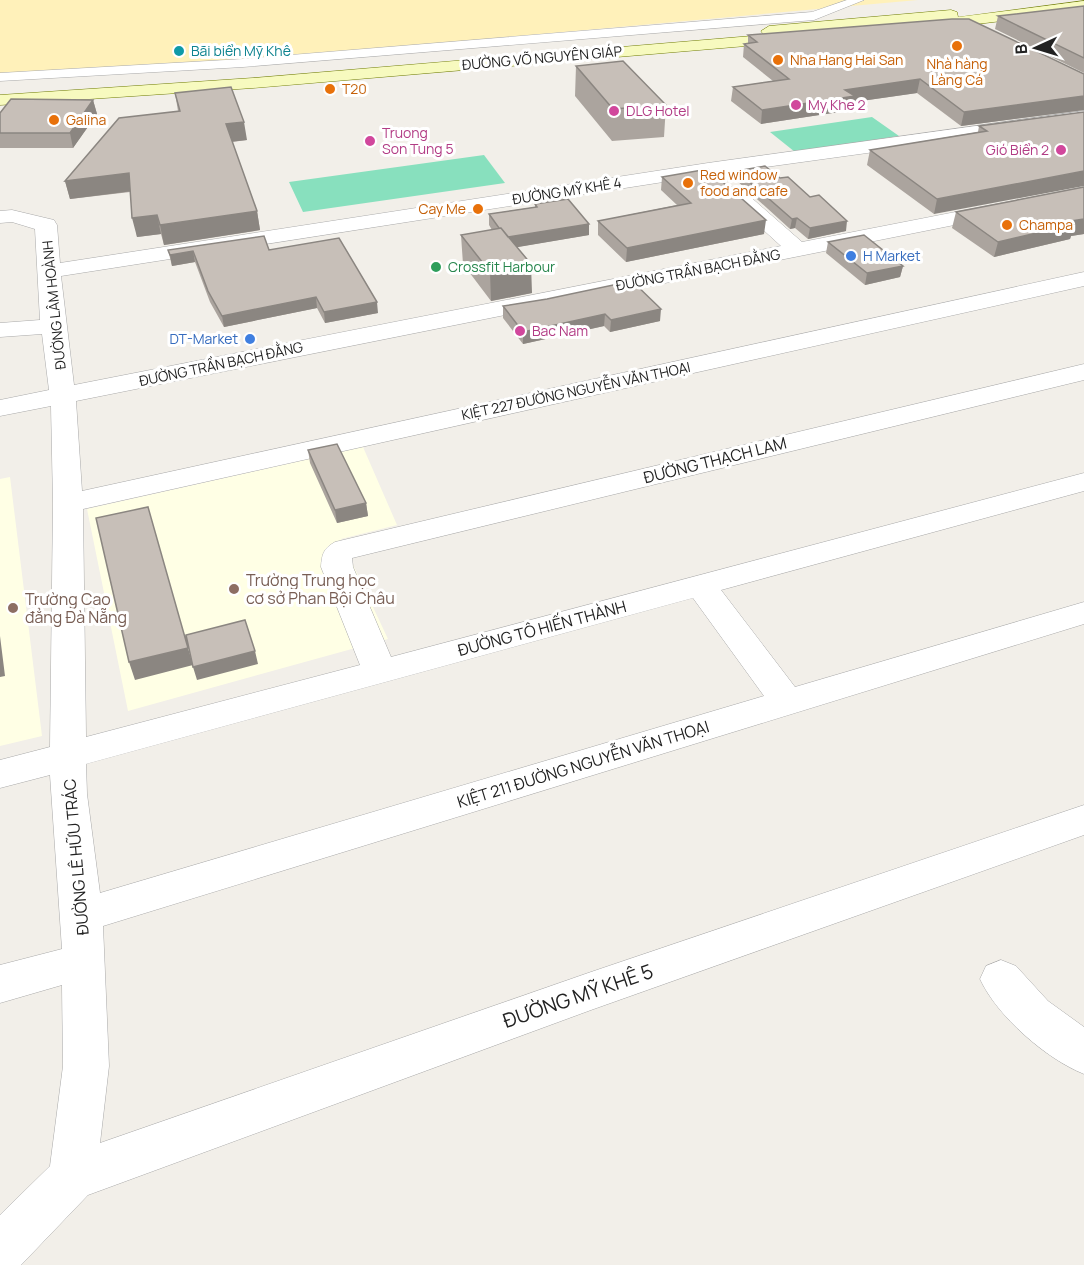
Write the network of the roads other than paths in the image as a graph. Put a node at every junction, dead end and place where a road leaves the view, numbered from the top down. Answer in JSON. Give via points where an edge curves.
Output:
{"nodes":[{"id":1,"x":858,"y":0,"type":"edge"},
{"id":2,"x":1061,"y":5,"type":"edge"},
{"id":3,"x":976,"y":23,"type":"junction"},
{"id":4,"x":0,"y":77,"type":"edge"},
{"id":5,"x":0,"y":89,"type":"edge"},
{"id":6,"x":0,"y":100,"type":"edge"},
{"id":7,"x":1084,"y":117,"type":"edge"},
{"id":8,"x":708,"y":170,"type":"junction"},
{"id":9,"x":1084,"y":193,"type":"edge"},
{"id":10,"x":0,"y":217,"type":"edge"},
{"id":11,"x":799,"y":250,"type":"junction"},
{"id":12,"x":51,"y":271,"type":"junction"},
{"id":13,"x":1084,"y":279,"type":"edge"},
{"id":14,"x":53,"y":326,"type":"junction"},
{"id":15,"x":0,"y":330,"type":"edge"},
{"id":16,"x":1084,"y":372,"type":"edge"},
{"id":17,"x":64,"y":396,"type":"junction"},
{"id":18,"x":0,"y":408,"type":"edge"},
{"id":19,"x":1084,"y":482,"type":"edge"},
{"id":20,"x":68,"y":503,"type":"junction"},
{"id":21,"x":701,"y":586,"type":"junction"},
{"id":22,"x":1084,"y":614,"type":"edge"},
{"id":23,"x":380,"y":672,"type":"junction"},
{"id":24,"x":787,"y":702,"type":"junction"},
{"id":25,"x":69,"y":756,"type":"junction"},
{"id":26,"x":0,"y":774,"type":"edge"},
{"id":27,"x":1084,"y":820,"type":"edge"},
{"id":28,"x":82,"y":915,"type":"junction"},
{"id":29,"x":84,"y":961,"type":"junction"},
{"id":30,"x":1001,"y":979,"type":"dead end"},
{"id":31,"x":0,"y":984,"type":"edge"},
{"id":32,"x":1084,"y":1053,"type":"edge"},
{"id":33,"x":72,"y":1177,"type":"junction"},
{"id":34,"x":0,"y":1251,"type":"edge"}],
"edges":[{"from":1,"to":4,"type":"street","via":[[814,16],[673,32],[244,67]]},
{"from":2,"to":3,"type":"main road","name":"ĐƯỜNG VÕ NGUYÊN GIÁP"},
{"from":2,"to":3,"type":"main road","name":"ĐƯỜNG VÕ NGUYÊN GIÁP"},
{"from":2,"to":3,"type":"main road","via":[[1017,21]]},
{"from":3,"to":5,"type":"main road","name":"ĐƯỜNG VÕ NGUYÊN GIÁP","via":[[862,23]]},
{"from":3,"to":6,"type":"main road","name":"ĐƯỜNG VÕ NGUYÊN GIÁP"},
{"from":7,"to":8,"type":"street","name":"ĐƯỜNG MỸ KHÊ 4"},
{"from":8,"to":11,"type":"street"},
{"from":8,"to":12,"type":"street","name":"ĐƯỜNG MỸ KHÊ 4"},
{"from":9,"to":11,"type":"street","name":"ĐƯỜNG TRẦN BẠCH ĐẰNG"},
{"from":10,"to":12,"type":"street","name":"ĐƯỜNG LÂM HOÀNH","via":[[12,216],[46,225]]},
{"from":11,"to":17,"type":"street","name":"ĐƯỜNG TRẦN BẠCH ĐẰNG"},
{"from":12,"to":14,"type":"street","name":"ĐƯỜNG LÂM HOÀNH"},
{"from":13,"to":20,"type":"street","name":"KIỆT 227 ĐƯỜNG NGUYỄN VĂN THOẠI"},
{"from":14,"to":15,"type":"street"},
{"from":14,"to":17,"type":"street","name":"ĐƯỜNG LÂM HOÀNH"},
{"from":16,"to":23,"type":"street","name":"ĐƯỜNG THẠCH LAM","via":[[346,549],[337,554],[337,567]]},
{"from":17,"to":18,"type":"street","name":"ĐƯỜNG TRẦN BẠCH ĐẰNG"},
{"from":17,"to":20,"type":"street","name":"ĐƯỜNG LÊ HỮU TRÁC"},
{"from":19,"to":21,"type":"street","name":"ĐƯỜNG TÔ HIẾN THÀNH"},
{"from":20,"to":25,"type":"street","name":"ĐƯỜNG LÊ HỮU TRÁC"},
{"from":21,"to":23,"type":"street","name":"ĐƯỜNG TÔ HIẾN THÀNH"},
{"from":21,"to":24,"type":"street"},
{"from":22,"to":24,"type":"street","name":"KIỆT 211 ĐƯỜNG NGUYỄN VĂN THOẠI"},
{"from":23,"to":25,"type":"street","name":"ĐƯỜNG TÔ HIẾN THÀNH"},
{"from":24,"to":28,"type":"street","name":"KIỆT 211 ĐƯỜNG NGUYỄN VĂN THOẠI"},
{"from":25,"to":26,"type":"street","name":"ĐƯỜNG TÔ HIẾN THÀNH"},
{"from":25,"to":28,"type":"street","name":"ĐƯỜNG LÊ HỮU TRÁC","via":[[68,794]]},
{"from":27,"to":33,"type":"street","name":"ĐƯỜNG MỸ KHÊ 5"},
{"from":28,"to":29,"type":"street","name":"ĐƯỜNG LÊ HỮU TRÁC"},
{"from":29,"to":31,"type":"street"},
{"from":29,"to":33,"type":"street","name":"ĐƯỜNG LÊ HỮU TRÁC","via":[[86,1066]]},
{"from":30,"to":32,"type":"street","via":[[1033,1015]]},
{"from":33,"to":34,"type":"street"}]}
